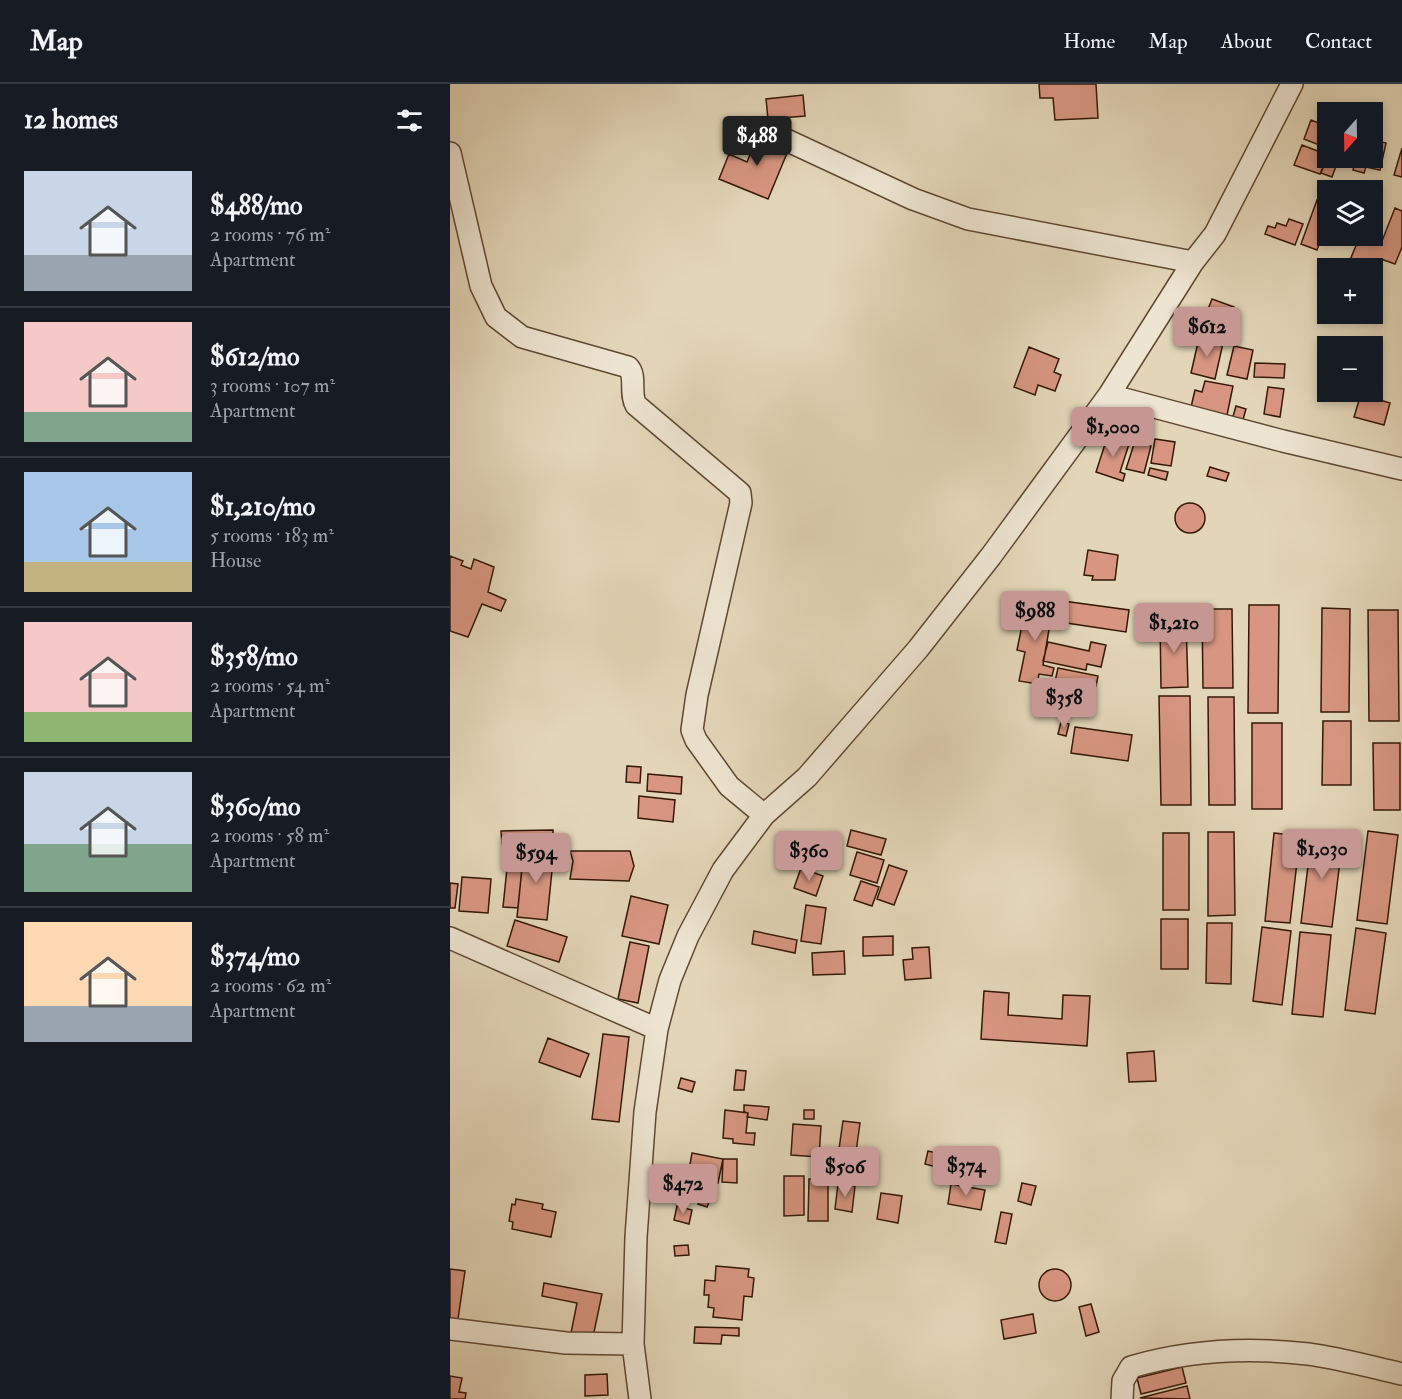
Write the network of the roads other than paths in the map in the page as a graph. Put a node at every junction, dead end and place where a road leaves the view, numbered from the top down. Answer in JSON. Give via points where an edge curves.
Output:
{"nodes":[{"id":1,"x":1292,"y":84,"type":"edge"},
{"id":2,"x":767,"y":131,"type":"dead end"},
{"id":3,"x":450,"y":153,"type":"edge"},
{"id":4,"x":1193,"y":262,"type":"junction"},
{"id":5,"x":1110,"y":395,"type":"junction"},
{"id":6,"x":1402,"y":469,"type":"edge"},
{"id":7,"x":764,"y":815,"type":"junction"},
{"id":8,"x":450,"y":938,"type":"edge"},
{"id":9,"x":657,"y":1029,"type":"junction"},
{"id":10,"x":450,"y":1329,"type":"edge"},
{"id":11,"x":633,"y":1344,"type":"junction"},
{"id":12,"x":1402,"y":1374,"type":"edge"},
{"id":13,"x":640,"y":1399,"type":"edge"},
{"id":14,"x":1122,"y":1399,"type":"edge"}],
"edges":[{"from":1,"to":4,"type":"street","via":[[1215,234]]},
{"from":2,"to":4,"type":"street","via":[[913,199],[968,219]]},
{"from":3,"to":7,"type":"street","via":[[481,286],[496,316],[522,337],[627,367],[632,372],[632,398],[636,405],[740,493],[692,730],[729,786]]},
{"from":4,"to":5,"type":"street"},
{"from":5,"to":6,"type":"street"},
{"from":5,"to":7,"type":"street","via":[[918,649],[807,777]]},
{"from":7,"to":9,"type":"street","via":[[723,870],[688,936],[670,980]]},
{"from":8,"to":9,"type":"street"},
{"from":9,"to":11,"type":"street","via":[[644,1123]]},
{"from":10,"to":11,"type":"street","via":[[566,1343]]},
{"from":11,"to":13,"type":"street"},
{"from":12,"to":14,"type":"street","via":[[1308,1354],[1223,1350],[1160,1358],[1131,1367],[1123,1381]]}]}
